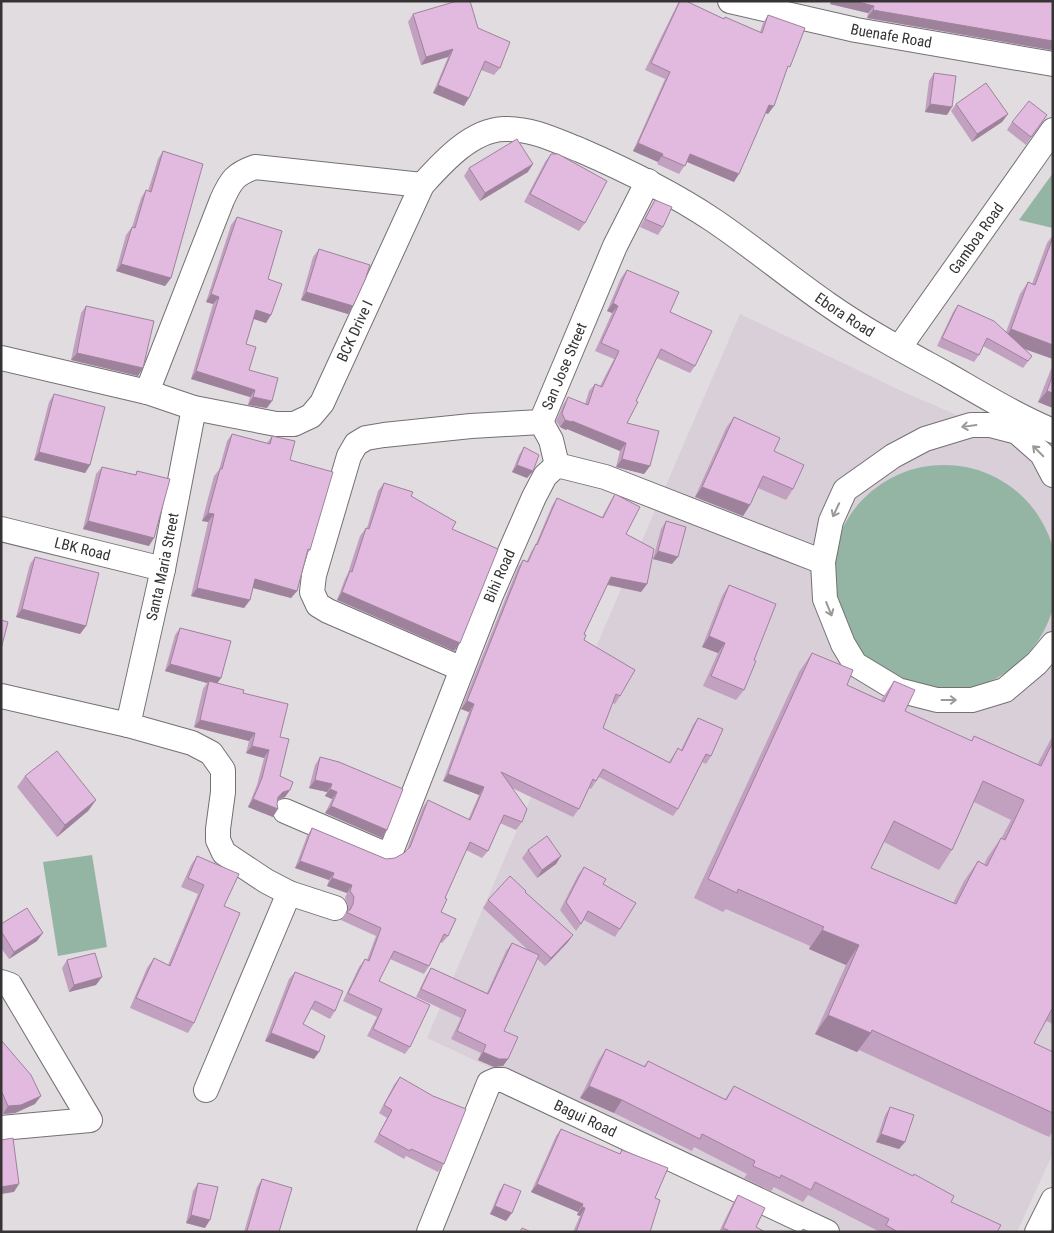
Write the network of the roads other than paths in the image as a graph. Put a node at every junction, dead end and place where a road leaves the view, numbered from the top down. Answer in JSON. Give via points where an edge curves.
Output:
{"nodes":[{"id":1,"x":730,"y":1,"type":"edge"},
{"id":2,"x":1053,"y":64,"type":"edge"},
{"id":3,"x":1053,"y":130,"type":"edge"},
{"id":4,"x":648,"y":181,"type":"junction"},
{"id":5,"x":422,"y":185,"type":"junction"},
{"id":6,"x":899,"y":348,"type":"junction"},
{"id":7,"x":1,"y":358,"type":"edge"},
{"id":8,"x":147,"y":392,"type":"junction"},
{"id":9,"x":194,"y":408,"type":"junction"},
{"id":10,"x":541,"y":422,"type":"junction"},
{"id":11,"x":1019,"y":425,"type":"junction"},
{"id":12,"x":1053,"y":431,"type":"edge"},
{"id":13,"x":557,"y":465,"type":"junction"},
{"id":14,"x":1053,"y":475,"type":"edge"},
{"id":15,"x":1,"y":529,"type":"edge"},
{"id":16,"x":823,"y":562,"type":"junction"},
{"id":17,"x":163,"y":569,"type":"junction"},
{"id":18,"x":1053,"y":644,"type":"edge"},
{"id":19,"x":462,"y":669,"type":"junction"},
{"id":20,"x":1,"y":696,"type":"edge"},
{"id":21,"x":128,"y":725,"type":"junction"},
{"id":22,"x":285,"y":811,"type":"dead end"},
{"id":23,"x":289,"y":893,"type":"junction"},
{"id":24,"x":335,"y":908,"type":"dead end"},
{"id":25,"x":1,"y":982,"type":"edge"},
{"id":26,"x":206,"y":1090,"type":"dead end"},
{"id":27,"x":1,"y":1128,"type":"edge"},
{"id":28,"x":1053,"y":1200,"type":"edge"},
{"id":29,"x":429,"y":1232,"type":"edge"},
{"id":30,"x":827,"y":1232,"type":"edge"},
{"id":31,"x":1037,"y":1232,"type":"edge"}],
"edges":[{"from":1,"to":2,"type":"street","name":"Buenafe Road","via":[[856,30]]},
{"from":3,"to":6,"type":"street","name":"Gamboa Road"},
{"from":4,"to":5,"type":"street","name":"BCK Drive I","via":[[542,135],[501,129],[485,133],[461,147],[444,160]]},
{"from":4,"to":6,"type":"street","name":"Ebora Road","via":[[712,220],[829,305]]},
{"from":4,"to":10,"type":"street","name":"San Jose Street","via":[[615,246]]},
{"from":5,"to":8,"type":"street","via":[[255,167],[241,172],[230,182],[222,200]]},
{"from":5,"to":9,"type":"street","name":"BCK Drive I","via":[[322,403],[311,416],[294,424],[276,424]]},
{"from":6,"to":11,"type":"street","name":"Ebora Road"},
{"from":7,"to":8,"type":"street","name":"BCK Drive I"},
{"from":8,"to":9,"type":"street","name":"BCK Drive I"},
{"from":9,"to":17,"type":"street","name":"Santa Maria Street"},
{"from":10,"to":13,"type":"street","via":[[551,440]]},
{"from":10,"to":19,"type":"street","name":"San Jose Street","via":[[366,438],[356,444],[349,456],[314,575],[312,592],[318,605]]},
{"from":11,"to":12,"type":"street","name":"Ebora Road"},
{"from":14,"to":11,"type":"street","one_way":true,"via":[[1042,454]]},
{"from":11,"to":16,"type":"street","one_way":true,"via":[[971,425],[925,439],[893,456],[845,490],[831,521]]},
{"from":13,"to":16,"type":"street","via":[[606,477]]},
{"from":13,"to":19,"type":"street","name":"Bihi Road","via":[[534,496]]},
{"from":15,"to":17,"type":"street","name":"LBK Road"},
{"from":16,"to":18,"type":"street","one_way":true,"via":[[825,599],[855,664],[898,690],[937,700],[972,700],[1005,690],[1037,663]]},
{"from":17,"to":21,"type":"street","name":"Santa Maria Street"},
{"from":19,"to":22,"type":"street","name":"Bihi Road","via":[[392,849],[378,851]]},
{"from":20,"to":21,"type":"street"},
{"from":21,"to":23,"type":"street","via":[[192,743],[211,753],[223,770],[218,840],[224,853]]},
{"from":23,"to":24,"type":"street"},
{"from":23,"to":26,"type":"street"},
{"from":25,"to":27,"type":"street","via":[[10,985],[90,1120]]},
{"from":28,"to":31,"type":"street"},
{"from":29,"to":30,"type":"street","name":"Bagui Road","via":[[489,1084],[503,1080]]}]}
